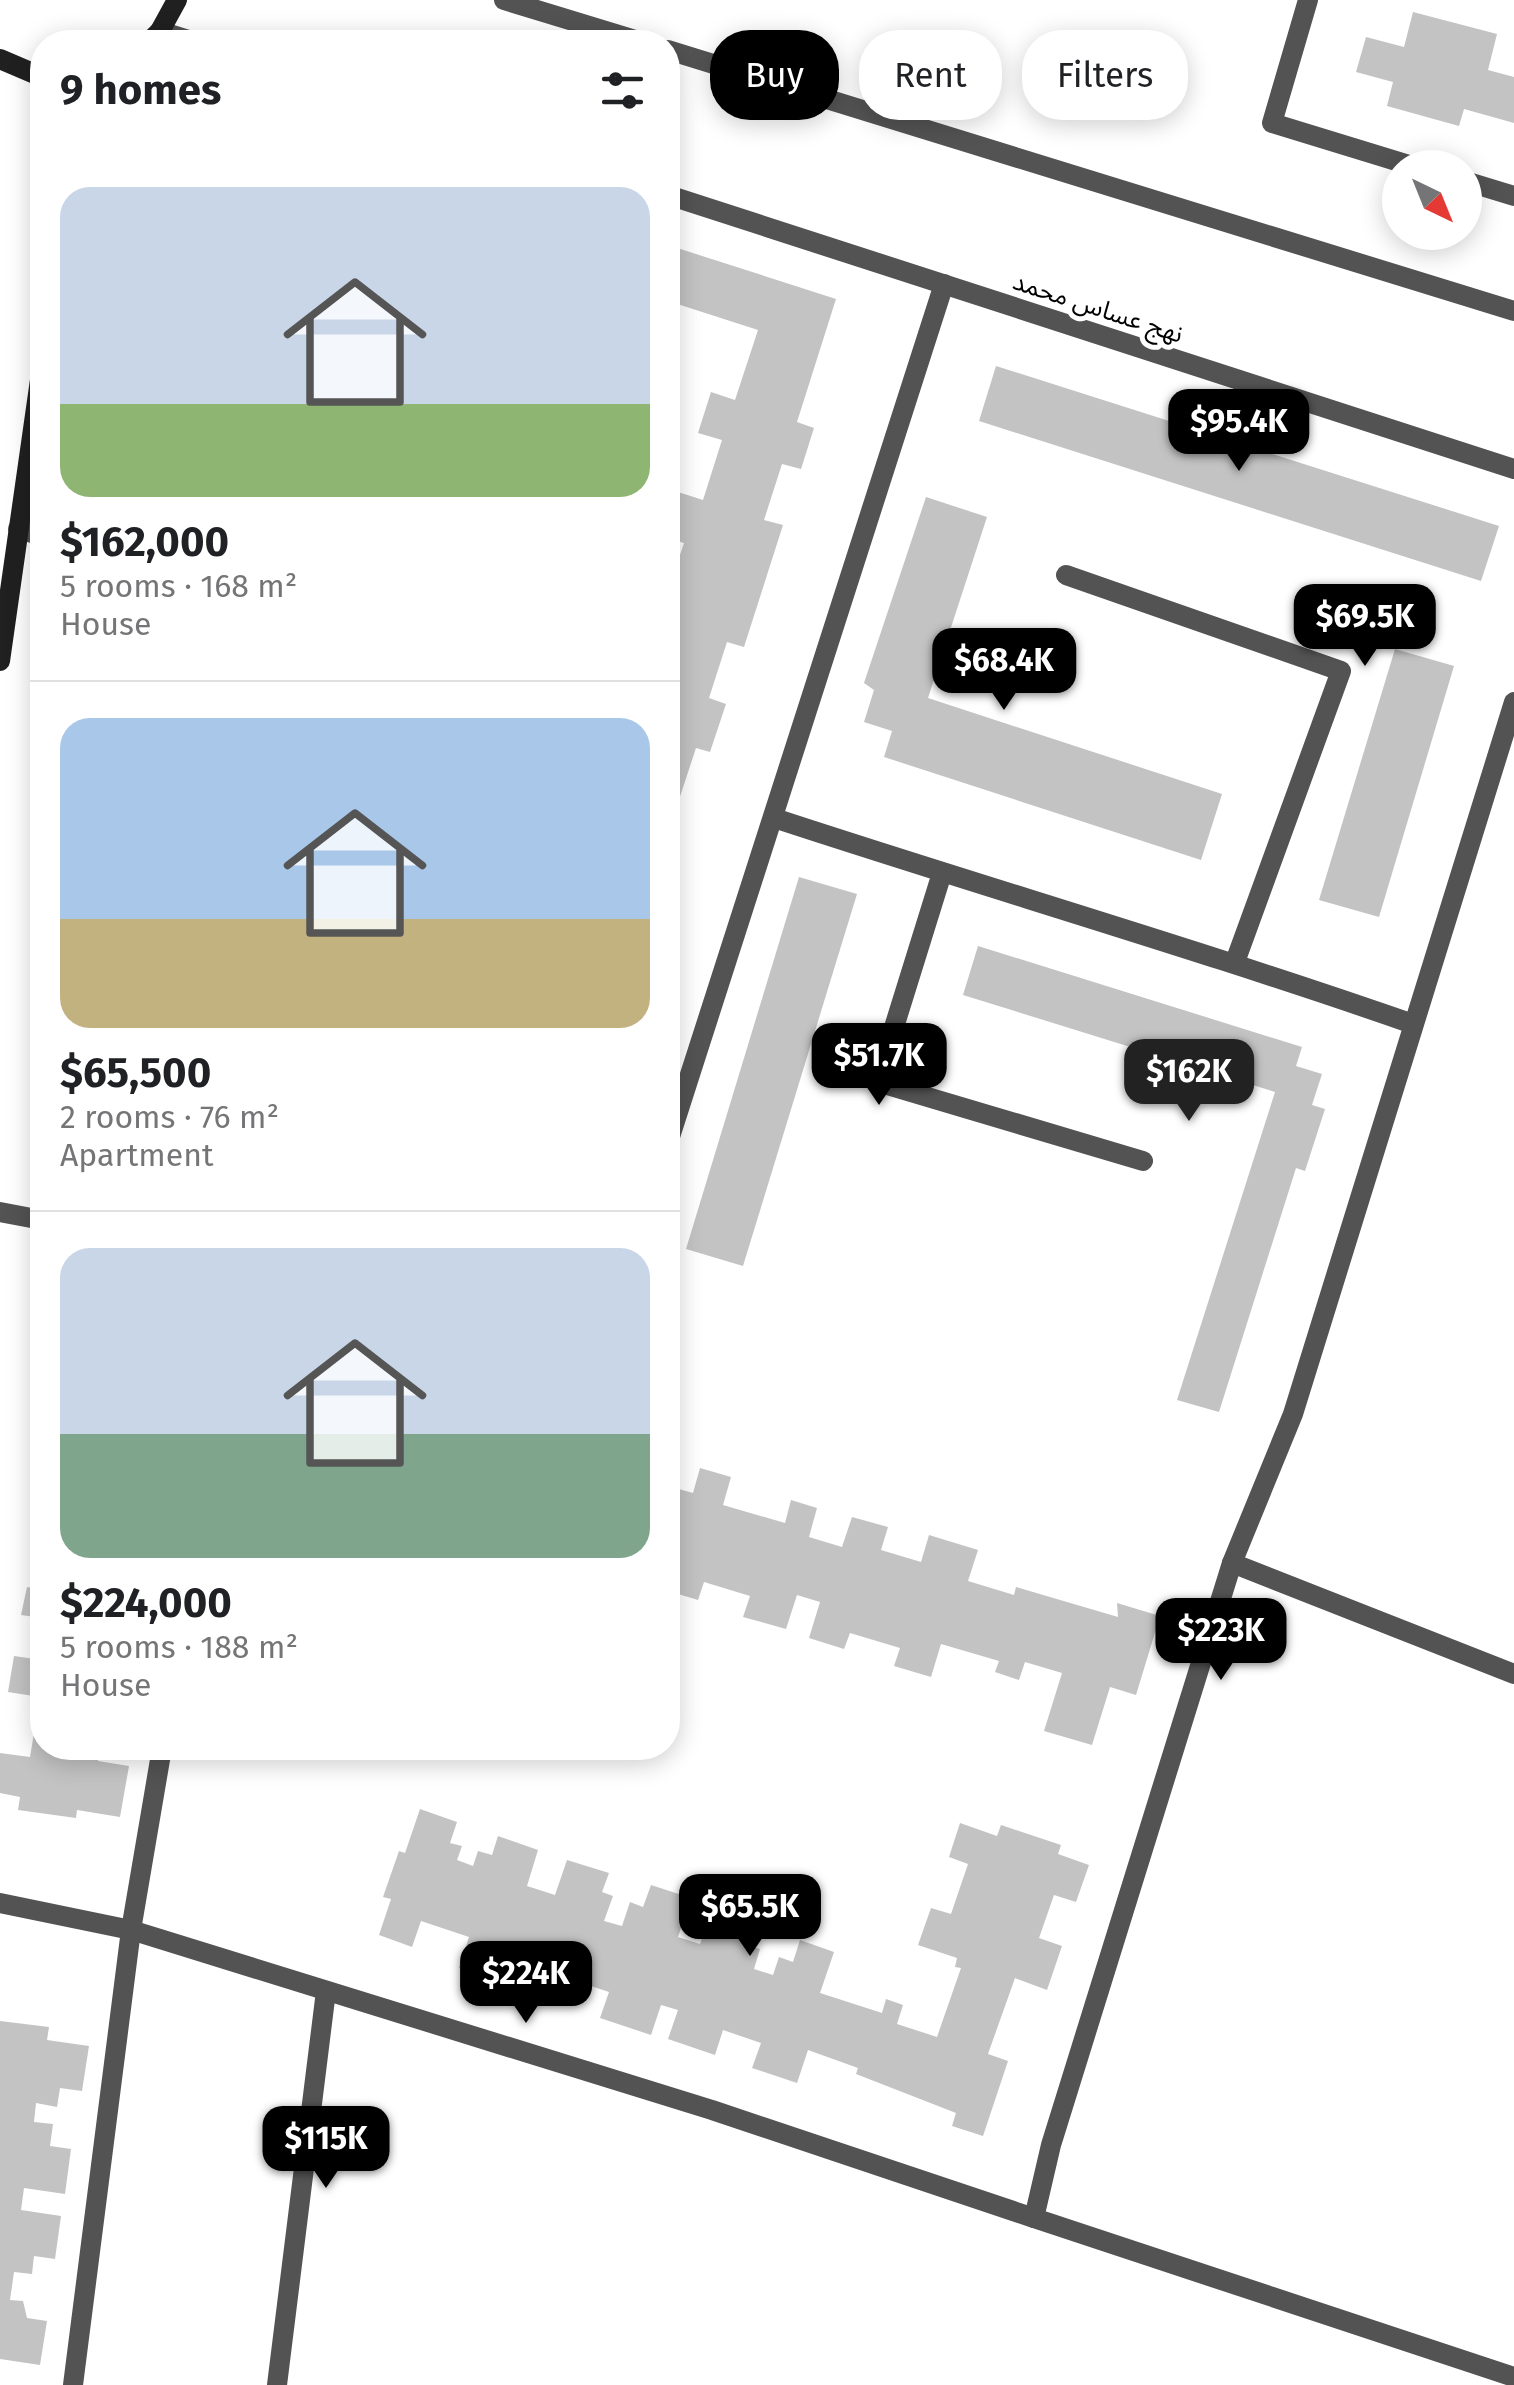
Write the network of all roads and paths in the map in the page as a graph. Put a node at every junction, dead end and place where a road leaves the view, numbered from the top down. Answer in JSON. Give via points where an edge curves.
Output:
{"nodes":[{"id":1,"x":177,"y":0,"type":"edge"},
{"id":2,"x":504,"y":0,"type":"edge"},
{"id":3,"x":1308,"y":0,"type":"edge"},
{"id":4,"x":159,"y":30,"type":"edge"},
{"id":5,"x":603,"y":30,"type":"edge"},
{"id":6,"x":680,"y":54,"type":"edge"},
{"id":7,"x":0,"y":60,"type":"edge"},
{"id":8,"x":30,"y":72,"type":"edge"},
{"id":9,"x":1382,"y":157,"type":"edge"},
{"id":10,"x":1482,"y":186,"type":"edge"},
{"id":11,"x":1514,"y":196,"type":"edge"},
{"id":12,"x":680,"y":199,"type":"edge"},
{"id":13,"x":944,"y":284,"type":"junction"},
{"id":14,"x":1514,"y":311,"type":"edge"},
{"id":15,"x":30,"y":448,"type":"edge"},
{"id":16,"x":1514,"y":469,"type":"edge"},
{"id":17,"x":18,"y":529,"type":"junction"},
{"id":18,"x":30,"y":532,"type":"edge"},
{"id":19,"x":1066,"y":574,"type":"dead end"},
{"id":20,"x":0,"y":661,"type":"edge"},
{"id":21,"x":1514,"y":702,"type":"edge"},
{"id":22,"x":774,"y":818,"type":"junction"},
{"id":23,"x":942,"y":873,"type":"junction"},
{"id":24,"x":1235,"y":962,"type":"junction"},
{"id":25,"x":1413,"y":1024,"type":"junction"},
{"id":26,"x":680,"y":1106,"type":"edge"},
{"id":27,"x":1143,"y":1162,"type":"dead end"},
{"id":28,"x":0,"y":1212,"type":"edge"},
{"id":29,"x":30,"y":1218,"type":"edge"},
{"id":30,"x":1232,"y":1563,"type":"junction"},
{"id":31,"x":1514,"y":1674,"type":"edge"},
{"id":32,"x":160,"y":1760,"type":"edge"},
{"id":33,"x":0,"y":1903,"type":"edge"},
{"id":34,"x":131,"y":1930,"type":"junction"},
{"id":35,"x":326,"y":1991,"type":"junction"},
{"id":36,"x":1034,"y":2218,"type":"junction"},
{"id":37,"x":1514,"y":2377,"type":"edge"},
{"id":38,"x":72,"y":2385,"type":"edge"},
{"id":39,"x":277,"y":2385,"type":"edge"}],
"edges":[{"from":1,"to":4,"type":"main road"},
{"from":2,"to":5,"type":"street"},
{"from":3,"to":9,"type":"street","via":[[1272,123]]},
{"from":6,"to":14,"type":"street"},
{"from":7,"to":8,"type":"main road"},
{"from":10,"to":11,"type":"street"},
{"from":12,"to":13,"type":"street","name":"نهج عساس محمد"},
{"from":13,"to":16,"type":"street","name":"نهج عساس محمد"},
{"from":13,"to":22,"type":"street"},
{"from":15,"to":17,"type":"main road"},
{"from":17,"to":18,"type":"street"},
{"from":17,"to":20,"type":"main road"},
{"from":19,"to":24,"type":"street","via":[[1340,671]]},
{"from":21,"to":25,"type":"street"},
{"from":22,"to":23,"type":"street"},
{"from":22,"to":26,"type":"street"},
{"from":23,"to":24,"type":"street"},
{"from":23,"to":27,"type":"street","via":[[877,1082]]},
{"from":24,"to":25,"type":"street"},
{"from":25,"to":30,"type":"street","via":[[1293,1414]]},
{"from":28,"to":29,"type":"street"},
{"from":30,"to":31,"type":"street"},
{"from":30,"to":36,"type":"street","via":[[1050,2145]]},
{"from":32,"to":34,"type":"street"},
{"from":33,"to":34,"type":"street"},
{"from":34,"to":35,"type":"street"},
{"from":34,"to":38,"type":"street"},
{"from":35,"to":36,"type":"street"},
{"from":35,"to":39,"type":"street"},
{"from":36,"to":37,"type":"street"}]}
